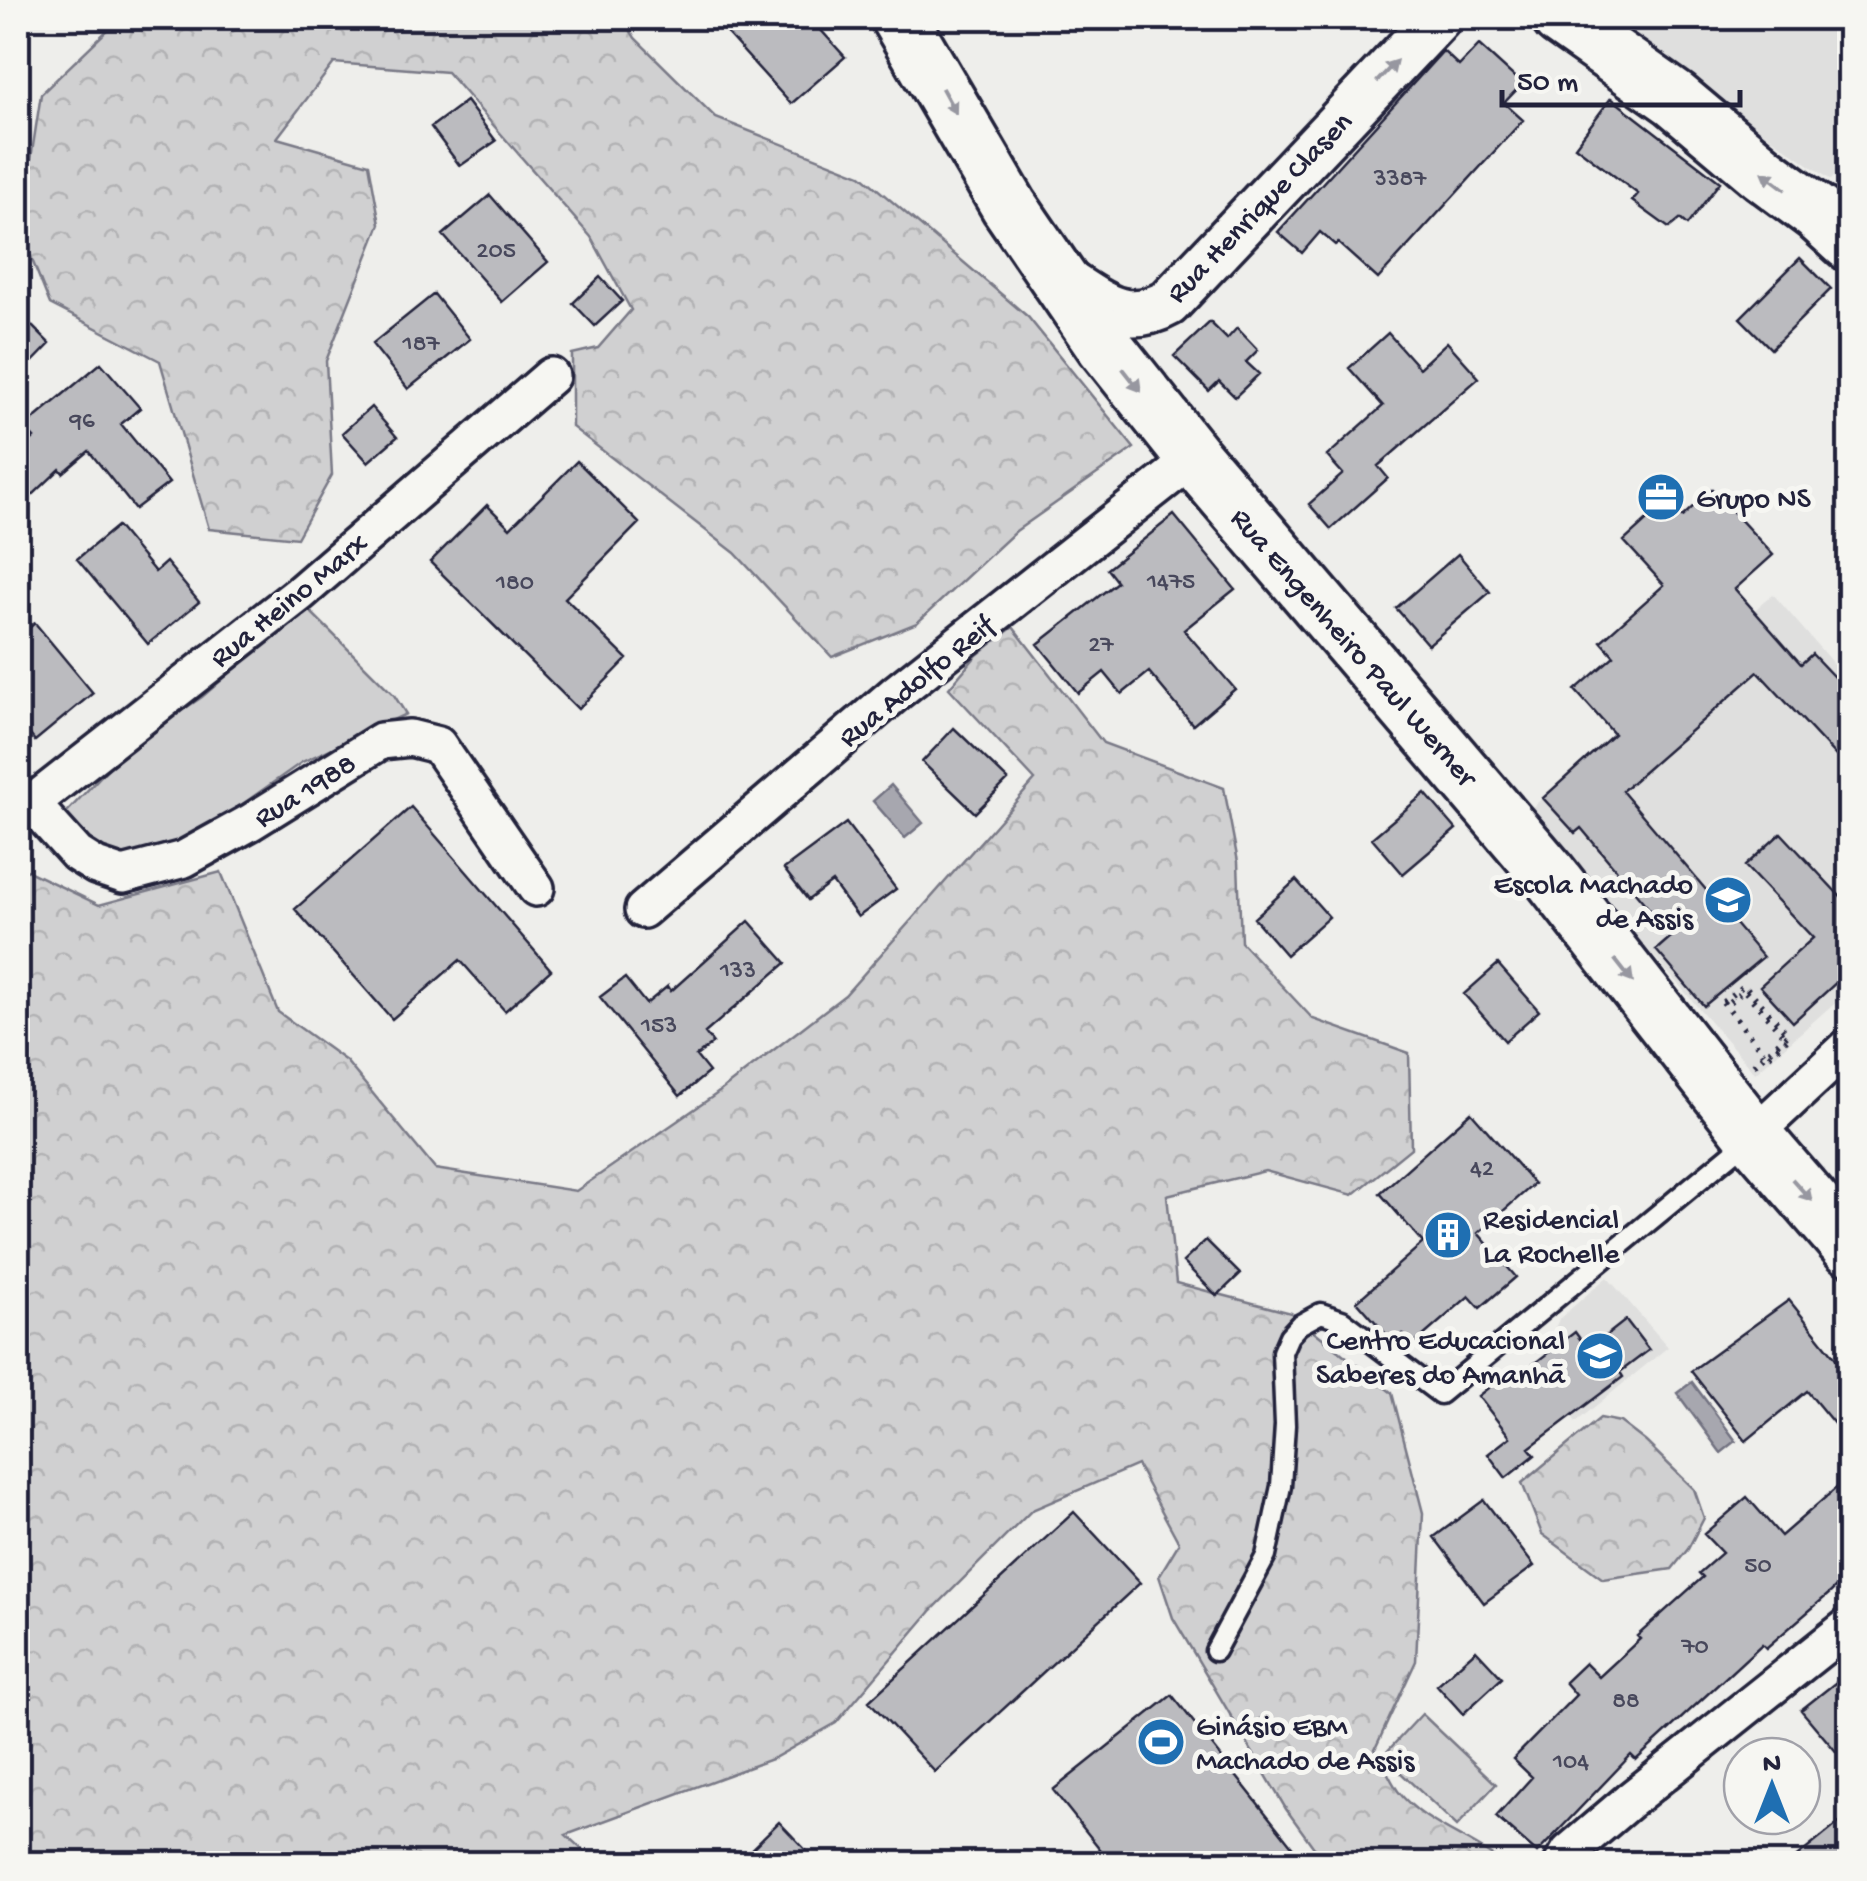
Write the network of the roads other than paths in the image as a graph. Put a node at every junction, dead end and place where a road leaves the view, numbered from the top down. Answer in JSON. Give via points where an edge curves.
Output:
{"nodes":[{"id":1,"x":899,"y":18,"type":"edge"},
{"id":2,"x":1438,"y":18,"type":"edge"},
{"id":3,"x":1560,"y":18,"type":"edge"},
{"id":4,"x":1850,"y":243,"type":"edge"},
{"id":5,"x":1053,"y":274,"type":"junction"},
{"id":6,"x":551,"y":376,"type":"dead end"},
{"id":7,"x":1194,"y":458,"type":"junction"},
{"id":8,"x":24,"y":808,"type":"edge"},
{"id":9,"x":536,"y":888,"type":"dead end"},
{"id":10,"x":643,"y":910,"type":"dead end"},
{"id":11,"x":1850,"y":1044,"type":"edge"},
{"id":12,"x":1753,"y":1135,"type":"junction"},
{"id":13,"x":1850,"y":1247,"type":"edge"},
{"id":14,"x":1850,"y":1625,"type":"edge"},
{"id":15,"x":1215,"y":1650,"type":"dead end"},
{"id":16,"x":1562,"y":1864,"type":"edge"}],
"edges":[{"from":1,"to":5,"type":"main road","name":"Rua Engenheiro Paul Werner","one_way":true},
{"from":5,"to":2,"type":"street","name":"Rua Henrique Clasen","one_way":true,"via":[[1115,311],[1150,314],[1168,304]]},
{"from":4,"to":3,"type":"main road","one_way":true,"via":[[1675,99]]},
{"from":5,"to":7,"type":"main road","name":"Rua Engenheiro Paul Werner","one_way":true},
{"from":6,"to":8,"type":"street","name":"Rua Heino Marx","via":[[299,594]]},
{"from":7,"to":10,"type":"street","name":"Rua Adolfo Reif","via":[[897,692]]},
{"from":7,"to":12,"type":"main road","name":"Rua Engenheiro Paul Werner","one_way":true,"via":[[1535,858]]},
{"from":8,"to":9,"type":"street","name":"Rua 1988","via":[[77,854],[123,875],[184,859],[381,741],[410,738],[438,745]]},
{"from":11,"to":12,"type":"street"},
{"from":12,"to":13,"type":"main road","name":"Rua Engenheiro Paul Werner","one_way":true},
{"from":12,"to":15,"type":"lane","via":[[1440,1394],[1342,1320],[1321,1313],[1299,1325],[1282,1352],[1281,1486],[1266,1556]]},
{"from":14,"to":16,"type":"street","via":[[1629,1801]]}]}
